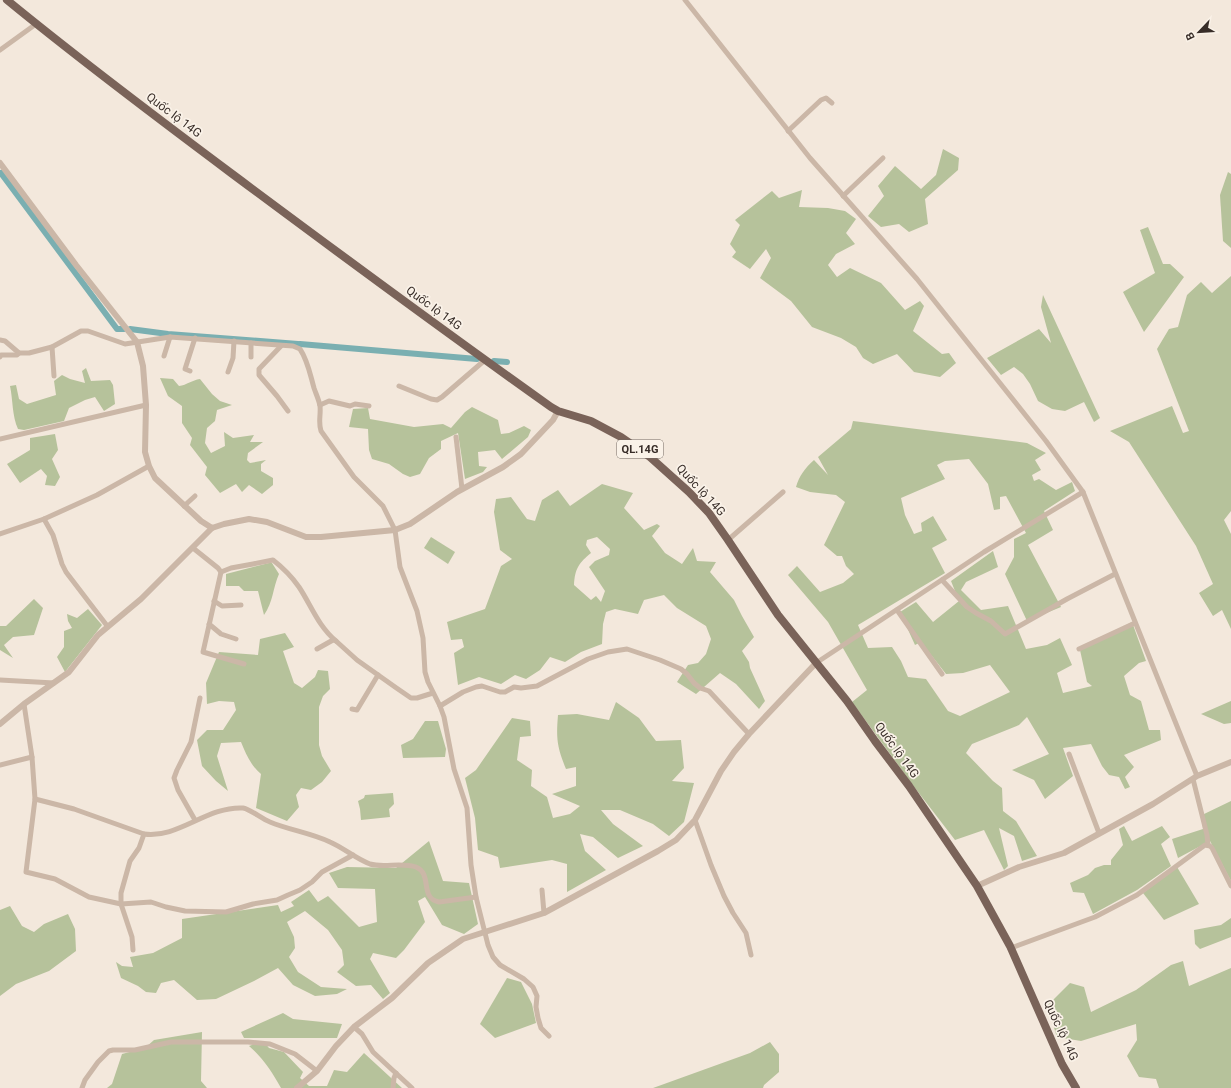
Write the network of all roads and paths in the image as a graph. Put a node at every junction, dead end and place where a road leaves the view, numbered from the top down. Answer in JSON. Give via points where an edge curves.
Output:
{"nodes":[{"id":1,"x":7,"y":0,"type":"edge"},
{"id":2,"x":685,"y":0,"type":"edge"},
{"id":3,"x":36,"y":24,"type":"junction"},
{"id":4,"x":0,"y":50,"type":"edge"},
{"id":5,"x":832,"y":103,"type":"dead end"},
{"id":6,"x":788,"y":131,"type":"junction"},
{"id":7,"x":883,"y":158,"type":"dead end"},
{"id":8,"x":0,"y":163,"type":"edge"},
{"id":9,"x":842,"y":196,"type":"junction"},
{"id":10,"x":170,"y":337,"type":"junction"},
{"id":11,"x":195,"y":338,"type":"junction"},
{"id":12,"x":0,"y":340,"type":"edge"},
{"id":13,"x":234,"y":341,"type":"junction"},
{"id":14,"x":137,"y":342,"type":"junction"},
{"id":15,"x":251,"y":343,"type":"junction"},
{"id":16,"x":52,"y":346,"type":"junction"},
{"id":17,"x":281,"y":346,"type":"junction"},
{"id":18,"x":19,"y":353,"type":"junction"},
{"id":19,"x":164,"y":356,"type":"dead end"},
{"id":20,"x":0,"y":357,"type":"edge"},
{"id":21,"x":250,"y":357,"type":"dead end"},
{"id":22,"x":485,"y":360,"type":"junction"},
{"id":23,"x":190,"y":371,"type":"dead end"},
{"id":24,"x":228,"y":372,"type":"dead end"},
{"id":25,"x":54,"y":376,"type":"dead end"},
{"id":26,"x":399,"y":386,"type":"dead end"},
{"id":27,"x":146,"y":405,"type":"junction"},
{"id":28,"x":320,"y":405,"type":"junction"},
{"id":29,"x":369,"y":406,"type":"dead end"},
{"id":30,"x":288,"y":411,"type":"dead end"},
{"id":31,"x":558,"y":411,"type":"junction"},
{"id":32,"x":456,"y":437,"type":"dead end"},
{"id":33,"x":0,"y":439,"type":"edge"},
{"id":34,"x":149,"y":466,"type":"junction"},
{"id":35,"x":462,"y":489,"type":"junction"},
{"id":36,"x":783,"y":492,"type":"dead end"},
{"id":37,"x":1083,"y":492,"type":"junction"},
{"id":38,"x":195,"y":496,"type":"dead end"},
{"id":39,"x":184,"y":506,"type":"junction"},
{"id":40,"x":44,"y":519,"type":"junction"},
{"id":41,"x":212,"y":528,"type":"junction"},
{"id":42,"x":395,"y":530,"type":"junction"},
{"id":43,"x":0,"y":534,"type":"edge"},
{"id":44,"x":728,"y":540,"type":"junction"},
{"id":45,"x":193,"y":548,"type":"junction"},
{"id":46,"x":221,"y":572,"type":"junction"},
{"id":47,"x":1115,"y":574,"type":"junction"},
{"id":48,"x":942,"y":580,"type":"junction"},
{"id":49,"x":214,"y":601,"type":"junction"},
{"id":50,"x":241,"y":605,"type":"dead end"},
{"id":51,"x":897,"y":610,"type":"junction"},
{"id":52,"x":1135,"y":623,"type":"junction"},
{"id":53,"x":209,"y":624,"type":"junction"},
{"id":54,"x":108,"y":627,"type":"junction"},
{"id":55,"x":236,"y":639,"type":"dead end"},
{"id":56,"x":336,"y":641,"type":"junction"},
{"id":57,"x":1080,"y":649,"type":"dead end"},
{"id":58,"x":318,"y":650,"type":"dead end"},
{"id":59,"x":816,"y":663,"type":"junction"},
{"id":60,"x":244,"y":664,"type":"dead end"},
{"id":61,"x":942,"y":674,"type":"dead end"},
{"id":62,"x":378,"y":675,"type":"junction"},
{"id":63,"x":0,"y":680,"type":"edge"},
{"id":64,"x":54,"y":683,"type":"junction"},
{"id":65,"x":433,"y":693,"type":"junction"},
{"id":66,"x":200,"y":698,"type":"dead end"},
{"id":67,"x":24,"y":704,"type":"junction"},
{"id":68,"x":440,"y":706,"type":"junction"},
{"id":69,"x":352,"y":709,"type":"dead end"},
{"id":70,"x":0,"y":724,"type":"edge"},
{"id":71,"x":749,"y":734,"type":"junction"},
{"id":72,"x":1069,"y":754,"type":"dead end"},
{"id":73,"x":32,"y":757,"type":"junction"},
{"id":74,"x":1231,"y":762,"type":"edge"},
{"id":75,"x":0,"y":765,"type":"edge"},
{"id":76,"x":1195,"y":778,"type":"junction"},
{"id":77,"x":35,"y":799,"type":"junction"},
{"id":78,"x":195,"y":820,"type":"junction"},
{"id":79,"x":695,"y":820,"type":"junction"},
{"id":80,"x":144,"y":834,"type":"junction"},
{"id":81,"x":1099,"y":834,"type":"junction"},
{"id":82,"x":1208,"y":845,"type":"junction"},
{"id":83,"x":353,"y":855,"type":"junction"},
{"id":84,"x":977,"y":886,"type":"junction"},
{"id":85,"x":1231,"y":886,"type":"edge"},
{"id":86,"x":542,"y":890,"type":"dead end"},
{"id":87,"x":476,"y":897,"type":"junction"},
{"id":88,"x":121,"y":904,"type":"junction"},
{"id":89,"x":544,"y":914,"type":"junction"},
{"id":90,"x":485,"y":933,"type":"junction"},
{"id":91,"x":1011,"y":948,"type":"junction"},
{"id":92,"x":133,"y":950,"type":"dead end"},
{"id":93,"x":751,"y":955,"type":"dead end"},
{"id":94,"x":354,"y":1027,"type":"junction"},
{"id":95,"x":549,"y":1036,"type":"dead end"},
{"id":96,"x":317,"y":1071,"type":"junction"},
{"id":97,"x":396,"y":1073,"type":"junction"},
{"id":98,"x":82,"y":1088,"type":"edge"},
{"id":99,"x":297,"y":1088,"type":"edge"},
{"id":100,"x":393,"y":1088,"type":"edge"},
{"id":101,"x":412,"y":1088,"type":"edge"},
{"id":102,"x":1076,"y":1088,"type":"edge"}],
"edges":[{"from":1,"to":3,"type":"main road","name":"Quốc lộ 14G","number":"QL.14G"},
{"from":2,"to":6,"type":"street"},
{"from":3,"to":4,"type":"street"},
{"from":3,"to":22,"type":"main road","name":"Quốc lộ 14G","number":"QL.14G","via":[[177,133]]},
{"from":5,"to":6,"type":"street","via":[[826,98],[821,100]]},
{"from":6,"to":9,"type":"street"},
{"from":7,"to":9,"type":"street"},
{"from":8,"to":14,"type":"street"},
{"from":9,"to":37,"type":"street","via":[[917,279],[1046,441]]},
{"from":10,"to":11,"type":"street"},
{"from":10,"to":14,"type":"street"},
{"from":10,"to":19,"type":"street"},
{"from":11,"to":13,"type":"street"},
{"from":11,"to":23,"type":"street","via":[[185,369]]},
{"from":12,"to":18,"type":"street","via":[[6,340]]},
{"from":13,"to":15,"type":"street"},
{"from":13,"to":24,"type":"street","via":[[233,358]]},
{"from":14,"to":16,"type":"street","via":[[125,344],[81,331]]},
{"from":14,"to":27,"type":"street","via":[[143,366]]},
{"from":15,"to":17,"type":"street"},
{"from":15,"to":21,"type":"street"},
{"from":16,"to":18,"type":"street","via":[[29,353]]},
{"from":16,"to":25,"type":"street"},
{"from":17,"to":28,"type":"street","via":[[300,349],[309,368]]},
{"from":17,"to":30,"type":"street","via":[[258,372]]},
{"from":18,"to":20,"type":"street"},
{"from":22,"to":26,"type":"street","via":[[437,400]]},
{"from":22,"to":31,"type":"main road","name":"Quốc lộ 14G","number":"QL.14G"},
{"from":27,"to":33,"type":"street"},
{"from":27,"to":34,"type":"street","via":[[145,452]]},
{"from":28,"to":29,"type":"street","via":[[329,401],[350,406]]},
{"from":28,"to":42,"type":"street","via":[[318,424],[321,431],[354,477],[383,506]]},
{"from":31,"to":35,"type":"street","via":[[553,420],[521,454]]},
{"from":31,"to":44,"type":"main road","name":"Quốc lộ 14G","number":"QL.14G","via":[[591,421],[650,457],[694,497]]},
{"from":32,"to":35,"type":"street"},
{"from":34,"to":39,"type":"street","via":[[155,478]]},
{"from":34,"to":40,"type":"street","via":[[97,495]]},
{"from":35,"to":42,"type":"street","via":[[410,524]]},
{"from":36,"to":44,"type":"street"},
{"from":37,"to":47,"type":"street"},
{"from":37,"to":48,"type":"street"},
{"from":38,"to":39,"type":"street"},
{"from":39,"to":41,"type":"street","via":[[201,522]]},
{"from":40,"to":43,"type":"street"},
{"from":40,"to":54,"type":"street","via":[[53,535],[66,572]]},
{"from":41,"to":42,"type":"street","via":[[249,519],[267,522],[306,537]]},
{"from":41,"to":45,"type":"street"},
{"from":42,"to":65,"type":"street","via":[[400,567],[417,611],[423,638],[425,672]]},
{"from":44,"to":59,"type":"main road","name":"Quốc lộ 14G","number":"QL.14G","via":[[778,615]]},
{"from":45,"to":46,"type":"street"},
{"from":45,"to":54,"type":"street"},
{"from":46,"to":49,"type":"street"},
{"from":46,"to":56,"type":"street","via":[[273,560],[298,585],[311,610]]},
{"from":47,"to":48,"type":"street","via":[[1004,634],[991,621],[968,607]]},
{"from":47,"to":52,"type":"street"},
{"from":48,"to":51,"type":"street"},
{"from":49,"to":50,"type":"street","via":[[222,606]]},
{"from":49,"to":53,"type":"street"},
{"from":51,"to":59,"type":"street"},
{"from":51,"to":61,"type":"street"},
{"from":52,"to":57,"type":"street"},
{"from":52,"to":76,"type":"street"},
{"from":53,"to":55,"type":"street","via":[[221,634]]},
{"from":53,"to":60,"type":"street","via":[[203,652]]},
{"from":54,"to":64,"type":"street","via":[[98,635],[69,672]]},
{"from":56,"to":58,"type":"street","via":[[333,640]]},
{"from":56,"to":62,"type":"street"},
{"from":59,"to":71,"type":"street"},
{"from":59,"to":84,"type":"main road","name":"Quốc lộ 14G","number":"QL.14G","via":[[909,786]]},
{"from":62,"to":65,"type":"street","via":[[414,699]]},
{"from":62,"to":69,"type":"street","via":[[357,710]]},
{"from":63,"to":64,"type":"street"},
{"from":64,"to":67,"type":"street"},
{"from":65,"to":68,"type":"street"},
{"from":66,"to":78,"type":"street","via":[[191,742],[174,778]]},
{"from":67,"to":70,"type":"street"},
{"from":67,"to":73,"type":"street"},
{"from":68,"to":71,"type":"street","via":[[476,687],[482,686],[505,692],[514,687],[537,686],[588,659],[627,649],[680,669],[700,688],[709,691]]},
{"from":68,"to":87,"type":"street","via":[[457,780],[467,808]]},
{"from":71,"to":79,"type":"street","via":[[721,771]]},
{"from":72,"to":81,"type":"street"},
{"from":73,"to":75,"type":"street"},
{"from":73,"to":77,"type":"street"},
{"from":74,"to":76,"type":"street"},
{"from":76,"to":81,"type":"street"},
{"from":76,"to":82,"type":"street"},
{"from":77,"to":80,"type":"street","via":[[74,809]]},
{"from":77,"to":88,"type":"street","via":[[26,872],[55,879],[89,897]]},
{"from":78,"to":80,"type":"street","via":[[178,829],[152,835]]},
{"from":78,"to":83,"type":"street","via":[[214,812],[244,808],[271,822],[331,842]]},
{"from":79,"to":89,"type":"street","via":[[676,840]]},
{"from":79,"to":93,"type":"street","via":[[724,896],[746,932]]},
{"from":80,"to":88,"type":"street","via":[[128,867],[121,893]]},
{"from":81,"to":84,"type":"street","via":[[1064,853],[1019,867]]},
{"from":82,"to":85,"type":"street","via":[[1212,848]]},
{"from":82,"to":91,"type":"street","via":[[1137,895],[1102,913]]},
{"from":83,"to":87,"type":"street","via":[[371,864],[417,867],[424,874],[429,894],[435,901]]},
{"from":83,"to":88,"type":"street","via":[[322,872],[300,890],[277,900],[226,912],[185,911],[151,902]]},
{"from":84,"to":91,"type":"main road","name":"Quốc lộ 14G","number":"QL.14G"},
{"from":86,"to":89,"type":"street"},
{"from":87,"to":90,"type":"street"},
{"from":88,"to":92,"type":"street","via":[[132,937]]},
{"from":89,"to":90,"type":"street"},
{"from":90,"to":94,"type":"street","via":[[464,939],[428,963],[392,998]]},
{"from":90,"to":95,"type":"street","via":[[493,957],[500,966],[533,987],[537,996],[538,1018]]},
{"from":91,"to":102,"type":"main road","name":"Quốc lộ 14G","number":"QL.14G","via":[[1062,1064]]},
{"from":94,"to":96,"type":"street"},
{"from":94,"to":97,"type":"street","via":[[362,1034],[373,1052]]},
{"from":96,"to":98,"type":"street","via":[[295,1054],[270,1044],[170,1042],[135,1050],[109,1051],[98,1062]]},
{"from":96,"to":99,"type":"street"},
{"from":97,"to":100,"type":"street"},
{"from":97,"to":101,"type":"street"}]}
